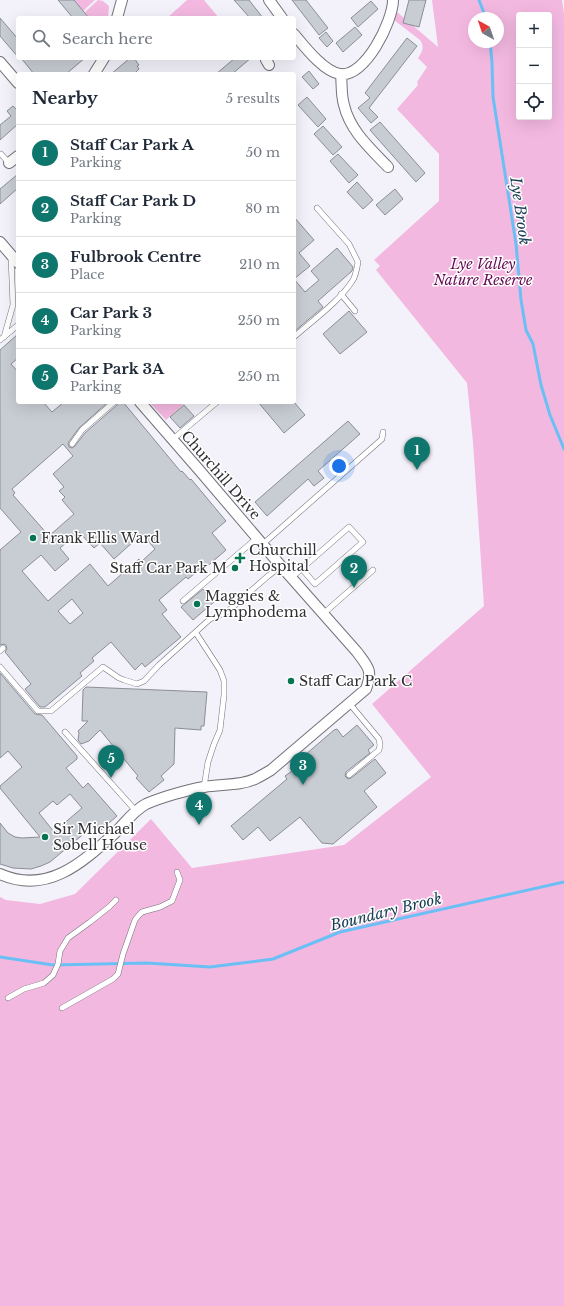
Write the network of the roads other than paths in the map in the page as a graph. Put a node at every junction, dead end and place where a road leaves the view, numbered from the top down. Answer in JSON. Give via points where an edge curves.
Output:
{"nodes":[{"id":1,"x":122,"y":0,"type":"edge"},
{"id":2,"x":269,"y":0,"type":"edge"},
{"id":3,"x":393,"y":0,"type":"edge"},
{"id":4,"x":118,"y":16,"type":"edge"},
{"id":5,"x":281,"y":16,"type":"edge"},
{"id":6,"x":296,"y":37,"type":"edge"},
{"id":7,"x":103,"y":60,"type":"edge"},
{"id":8,"x":0,"y":62,"type":"edge"},
{"id":9,"x":95,"y":72,"type":"edge"},
{"id":10,"x":341,"y":74,"type":"junction"},
{"id":11,"x":16,"y":81,"type":"edge"},
{"id":12,"x":1,"y":154,"type":"dead end"},
{"id":13,"x":16,"y":158,"type":"edge"},
{"id":14,"x":9,"y":163,"type":"joint"},
{"id":15,"x":388,"y":168,"type":"dead end"},
{"id":16,"x":317,"y":208,"type":"dead end"},
{"id":17,"x":0,"y":242,"type":"edge"},
{"id":18,"x":11,"y":254,"type":"junction"},
{"id":19,"x":16,"y":260,"type":"edge"},
{"id":20,"x":341,"y":294,"type":"junction"},
{"id":21,"x":355,"y":311,"type":"dead end"},
{"id":22,"x":16,"y":327,"type":"edge"},
{"id":23,"x":296,"y":335,"type":"edge"},
{"id":24,"x":2,"y":339,"type":"edge"},
{"id":25,"x":112,"y":404,"type":"edge"},
{"id":26,"x":142,"y":404,"type":"edge"},
{"id":27,"x":215,"y":404,"type":"edge"},
{"id":28,"x":383,"y":432,"type":"dead end"},
{"id":29,"x":173,"y":440,"type":"junction"},
{"id":30,"x":72,"y":444,"type":"dead end"},
{"id":31,"x":260,"y":541,"type":"junction"},
{"id":32,"x":281,"y":566,"type":"junction"},
{"id":33,"x":302,"y":569,"type":"junction"},
{"id":34,"x":373,"y":570,"type":"dead end"},
{"id":35,"x":291,"y":578,"type":"junction"},
{"id":36,"x":183,"y":601,"type":"dead end"},
{"id":37,"x":324,"y":614,"type":"junction"},
{"id":38,"x":196,"y":632,"type":"junction"},
{"id":39,"x":0,"y":667,"type":"edge"},
{"id":40,"x":349,"y":703,"type":"junction"},
{"id":41,"x":65,"y":732,"type":"dead end"},
{"id":42,"x":349,"y":775,"type":"dead end"},
{"id":43,"x":204,"y":787,"type":"junction"},
{"id":44,"x":136,"y":811,"type":"junction"},
{"id":45,"x":177,"y":872,"type":"dead end"},
{"id":46,"x":0,"y":874,"type":"edge"},
{"id":47,"x":116,"y":900,"type":"dead end"},
{"id":48,"x":8,"y":998,"type":"dead end"},
{"id":49,"x":62,"y":1008,"type":"dead end"}],
"edges":[{"from":1,"to":4,"type":"street"},
{"from":2,"to":5,"type":"street"},
{"from":3,"to":10,"type":"street","via":[[390,18],[365,61],[358,69]]},
{"from":6,"to":10,"type":"street","via":[[320,62]]},
{"from":7,"to":9,"type":"street"},
{"from":8,"to":11,"type":"street"},
{"from":10,"to":15,"type":"street","via":[[344,105],[349,120],[359,136]]},
{"from":12,"to":14,"type":"lane"},
{"from":13,"to":14,"type":"street"},
{"from":16,"to":20,"type":"lane","via":[[349,244],[358,262],[353,280]]},
{"from":17,"to":18,"type":"street"},
{"from":18,"to":19,"type":"street"},
{"from":18,"to":24,"type":"lane","via":[[12,305]]},
{"from":20,"to":21,"type":"lane"},
{"from":20,"to":23,"type":"lane"},
{"from":22,"to":24,"type":"lane"},
{"from":25,"to":30,"type":"lane","via":[[82,430]]},
{"from":26,"to":29,"type":"street","name":"Churchill Drive"},
{"from":27,"to":29,"type":"lane"},
{"from":28,"to":31,"type":"lane","via":[[382,440]]},
{"from":29,"to":31,"type":"street","name":"Churchill Drive"},
{"from":31,"to":32,"type":"street","name":"Churchill Drive"},
{"from":31,"to":36,"type":"lane"},
{"from":32,"to":35,"type":"street","name":"Churchill Drive"},
{"from":32,"to":38,"type":"lane","via":[[227,612],[210,619]]},
{"from":33,"to":33,"type":"lane","via":[[350,527],[363,542],[315,584]]},
{"from":33,"to":35,"type":"lane"},
{"from":34,"to":37,"type":"lane"},
{"from":35,"to":37,"type":"street","name":"Churchill Drive"},
{"from":37,"to":40,"type":"street","name":"Churchill Drive","via":[[368,666],[370,678],[366,689]]},
{"from":38,"to":39,"type":"lane","via":[[144,681],[137,684],[124,680],[103,667],[51,711],[38,711]]},
{"from":38,"to":43,"type":"lane","via":[[224,681],[220,730],[208,762]]},
{"from":40,"to":42,"type":"lane","via":[[379,739],[380,745],[379,750]]},
{"from":40,"to":43,"type":"street","name":"Churchill Drive","via":[[271,770],[255,779]]},
{"from":41,"to":44,"type":"lane"},
{"from":43,"to":44,"type":"street","name":"Churchill Drive","via":[[146,804]]},
{"from":44,"to":46,"type":"street","name":"Churchill Drive","via":[[84,858],[55,877],[26,881]]},
{"from":45,"to":49,"type":"lane","via":[[180,880],[172,901],[142,912],[136,920],[119,972],[113,979]]},
{"from":47,"to":48,"type":"lane","via":[[68,938],[60,951],[53,976],[44,983],[24,989]]}]}
